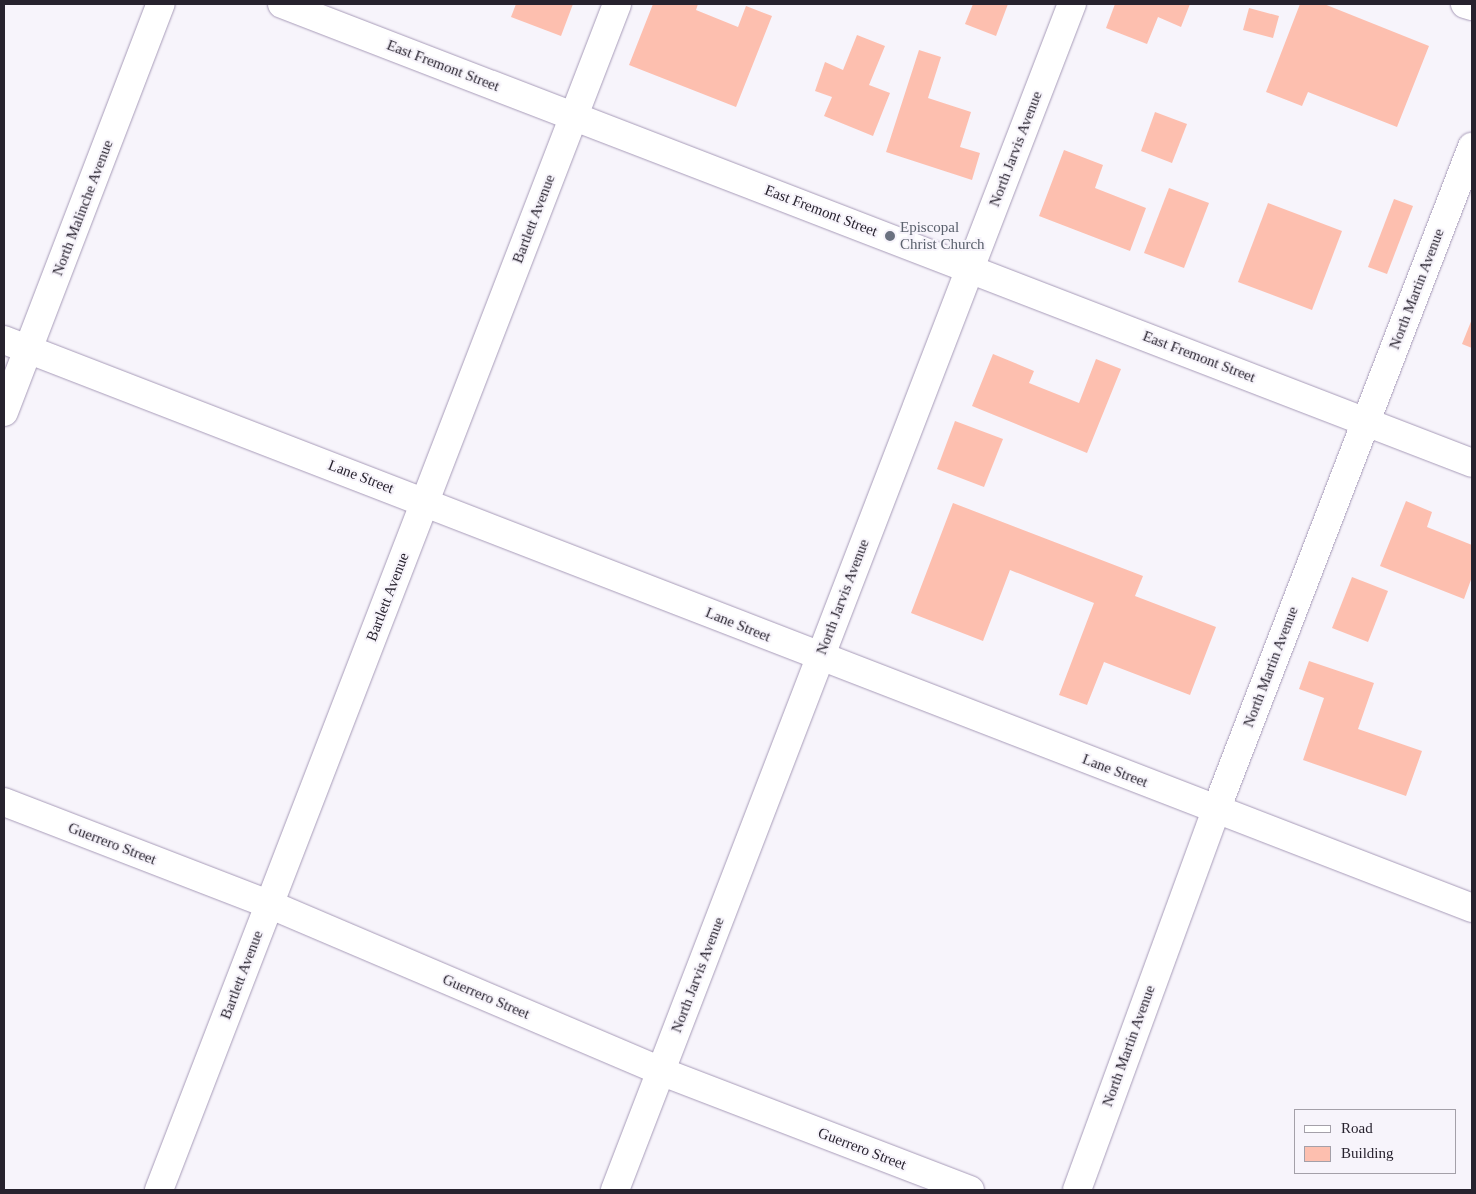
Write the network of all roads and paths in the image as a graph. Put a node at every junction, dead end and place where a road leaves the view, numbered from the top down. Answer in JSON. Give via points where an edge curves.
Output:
{"nodes":[{"id":1,"x":161,"y":4,"type":"edge"},
{"id":2,"x":282,"y":4,"type":"edge"},
{"id":3,"x":617,"y":4,"type":"edge"},
{"id":4,"x":1072,"y":4,"type":"edge"},
{"id":5,"x":1465,"y":4,"type":"edge"},
{"id":6,"x":1472,"y":6,"type":"edge"},
{"id":7,"x":574,"y":116,"type":"junction"},
{"id":8,"x":1472,"y":146,"type":"edge"},
{"id":9,"x":970,"y":269,"type":"junction"},
{"id":10,"x":16,"y":345,"type":"edge"},
{"id":11,"x":4,"y":412,"type":"edge"},
{"id":12,"x":1366,"y":422,"type":"junction"},
{"id":13,"x":1472,"y":463,"type":"edge"},
{"id":14,"x":425,"y":502,"type":"junction"},
{"id":15,"x":820,"y":658,"type":"junction"},
{"id":16,"x":4,"y":802,"type":"edge"},
{"id":17,"x":1216,"y":810,"type":"junction"},
{"id":18,"x":269,"y":904,"type":"junction"},
{"id":19,"x":1472,"y":908,"type":"edge"},
{"id":20,"x":660,"y":1072,"type":"junction"},
{"id":21,"x":159,"y":1190,"type":"edge"},
{"id":22,"x":614,"y":1190,"type":"edge"},
{"id":23,"x":970,"y":1190,"type":"edge"},
{"id":24,"x":1077,"y":1190,"type":"edge"}],
"edges":[{"from":1,"to":10,"type":"street","name":"North Malinche Avenue"},
{"from":2,"to":7,"type":"street","name":"East Fremont Street"},
{"from":3,"to":7,"type":"street","name":"Bartlett Avenue"},
{"from":4,"to":9,"type":"street","name":"North Jarvis Avenue"},
{"from":5,"to":6,"type":"street"},
{"from":7,"to":9,"type":"street","name":"East Fremont Street"},
{"from":7,"to":14,"type":"street","name":"Bartlett Avenue"},
{"from":8,"to":12,"type":"street","name":"North Martin Avenue"},
{"from":9,"to":12,"type":"street","name":"East Fremont Street"},
{"from":9,"to":15,"type":"street","name":"North Jarvis Avenue"},
{"from":10,"to":11,"type":"street","name":"North Malinche Avenue"},
{"from":10,"to":14,"type":"street","name":"Lane Street"},
{"from":12,"to":13,"type":"street","name":"East Fremont Street"},
{"from":12,"to":17,"type":"street","name":"North Martin Avenue"},
{"from":14,"to":15,"type":"street","name":"Lane Street"},
{"from":14,"to":18,"type":"street","name":"Bartlett Avenue"},
{"from":15,"to":17,"type":"street","name":"Lane Street"},
{"from":15,"to":20,"type":"street","name":"North Jarvis Avenue"},
{"from":16,"to":18,"type":"street","name":"Guerrero Street"},
{"from":17,"to":19,"type":"street","name":"Lane Street"},
{"from":17,"to":24,"type":"street","name":"North Martin Avenue"},
{"from":18,"to":20,"type":"street","name":"Guerrero Street"},
{"from":18,"to":21,"type":"street","name":"Bartlett Avenue"},
{"from":20,"to":22,"type":"street","name":"North Jarvis Avenue"},
{"from":20,"to":23,"type":"street","name":"Guerrero Street"}]}
